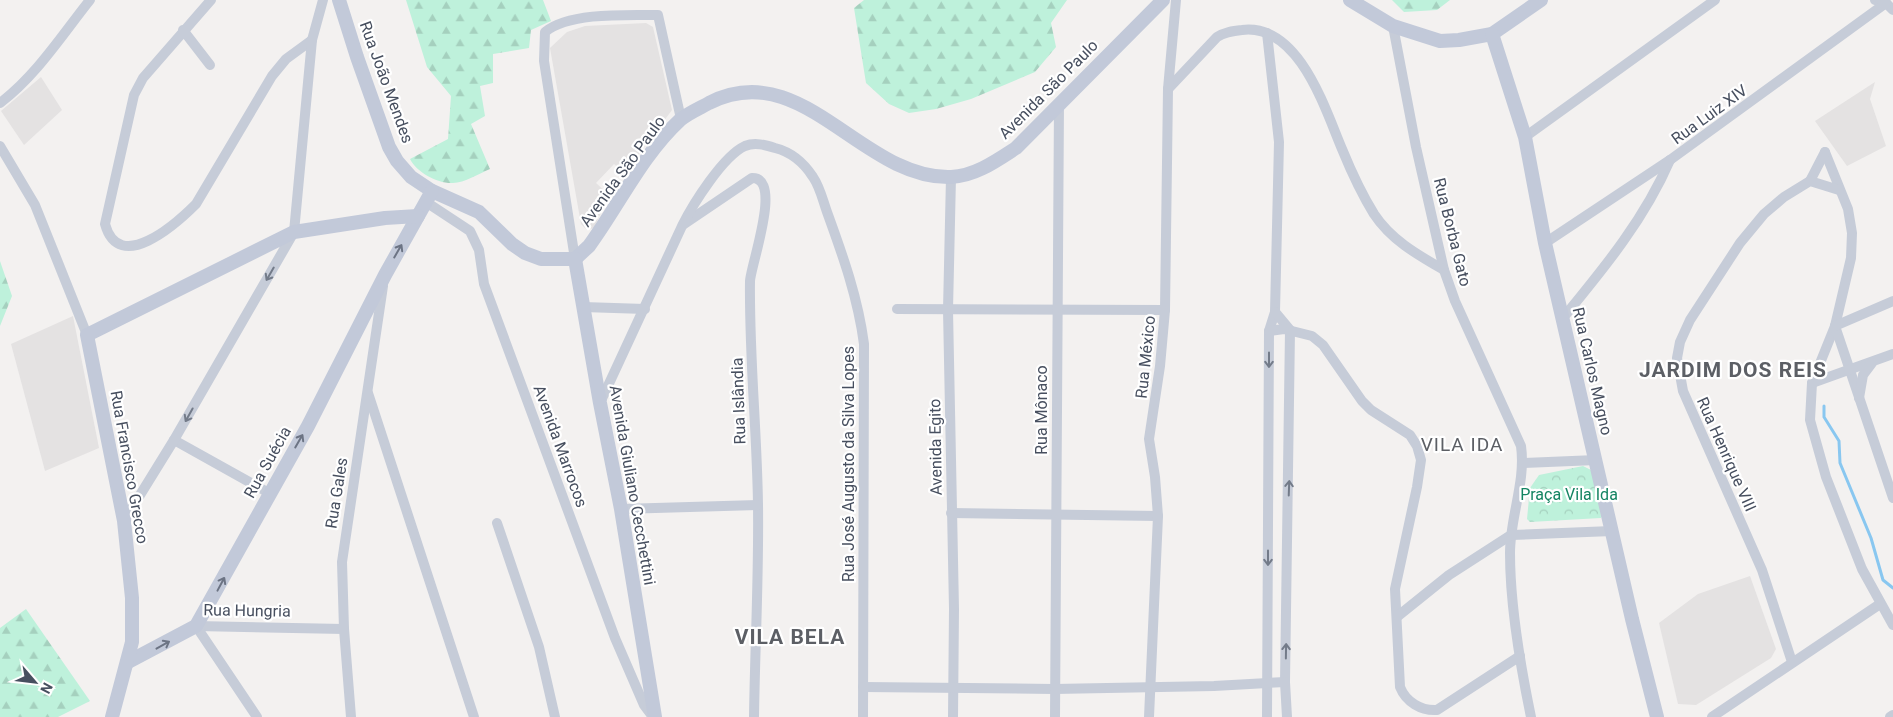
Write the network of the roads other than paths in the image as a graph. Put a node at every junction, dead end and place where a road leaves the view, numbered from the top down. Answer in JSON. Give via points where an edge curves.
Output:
{"nodes":[{"id":1,"x":90,"y":0,"type":"edge"},
{"id":2,"x":210,"y":0,"type":"edge"},
{"id":3,"x":323,"y":0,"type":"edge"},
{"id":4,"x":339,"y":0,"type":"edge"},
{"id":5,"x":1163,"y":0,"type":"edge"},
{"id":6,"x":1176,"y":0,"type":"edge"},
{"id":7,"x":1350,"y":0,"type":"edge"},
{"id":8,"x":1715,"y":0,"type":"edge"},
{"id":9,"x":1875,"y":0,"type":"edge"},
{"id":10,"x":1539,"y":1,"type":"edge"},
{"id":11,"x":1889,"y":6,"type":"edge"},
{"id":12,"x":1393,"y":26,"type":"junction"},
{"id":13,"x":183,"y":30,"type":"junction"},
{"id":14,"x":1267,"y":33,"type":"junction"},
{"id":15,"x":1492,"y":34,"type":"junction"},
{"id":16,"x":312,"y":40,"type":"junction"},
{"id":17,"x":210,"y":65,"type":"dead end"},
{"id":18,"x":1168,"y":89,"type":"junction"},
{"id":19,"x":0,"y":103,"type":"edge"},
{"id":20,"x":1059,"y":103,"type":"junction"},
{"id":21,"x":681,"y":120,"type":"junction"},
{"id":22,"x":1525,"y":137,"type":"junction"},
{"id":23,"x":0,"y":146,"type":"edge"},
{"id":24,"x":1670,"y":160,"type":"junction"},
{"id":25,"x":951,"y":177,"type":"junction"},
{"id":26,"x":1810,"y":181,"type":"junction"},
{"id":27,"x":1839,"y":190,"type":"junction"},
{"id":28,"x":429,"y":196,"type":"junction"},
{"id":29,"x":418,"y":216,"type":"junction"},
{"id":30,"x":682,"y":226,"type":"junction"},
{"id":31,"x":294,"y":232,"type":"junction"},
{"id":32,"x":1545,"y":243,"type":"junction"},
{"id":33,"x":576,"y":259,"type":"junction"},
{"id":34,"x":1444,"y":270,"type":"junction"},
{"id":35,"x":385,"y":275,"type":"junction"},
{"id":36,"x":1893,"y":301,"type":"edge"},
{"id":37,"x":583,"y":307,"type":"junction"},
{"id":38,"x":645,"y":309,"type":"junction"},
{"id":39,"x":897,"y":309,"type":"dead end"},
{"id":40,"x":948,"y":310,"type":"junction"},
{"id":41,"x":1165,"y":310,"type":"junction"},
{"id":42,"x":1056,"y":311,"type":"junction"},
{"id":43,"x":1275,"y":312,"type":"junction"},
{"id":44,"x":1563,"y":318,"type":"junction"},
{"id":45,"x":1835,"y":326,"type":"junction"},
{"id":46,"x":1290,"y":330,"type":"junction"},
{"id":47,"x":1269,"y":331,"type":"junction"},
{"id":48,"x":87,"y":335,"type":"junction"},
{"id":49,"x":1893,"y":354,"type":"edge"},
{"id":50,"x":1873,"y":361,"type":"junction"},
{"id":51,"x":1849,"y":372,"type":"junction"},
{"id":52,"x":1812,"y":383,"type":"junction"},
{"id":53,"x":368,"y":393,"type":"junction"},
{"id":54,"x":1858,"y":399,"type":"junction"},
{"id":55,"x":600,"y":403,"type":"junction"},
{"id":56,"x":174,"y":440,"type":"junction"},
{"id":57,"x":1596,"y":460,"type":"junction"},
{"id":58,"x":1523,"y":463,"type":"junction"},
{"id":59,"x":269,"y":494,"type":"junction"},
{"id":60,"x":1893,"y":498,"type":"edge"},
{"id":61,"x":758,"y":505,"type":"junction"},
{"id":62,"x":621,"y":510,"type":"junction"},
{"id":63,"x":1268,"y":512,"type":"junction"},
{"id":64,"x":951,"y":514,"type":"junction"},
{"id":65,"x":1287,"y":514,"type":"junction"},
{"id":66,"x":1055,"y":516,"type":"junction"},
{"id":67,"x":1158,"y":516,"type":"junction"},
{"id":68,"x":124,"y":521,"type":"junction"},
{"id":69,"x":497,"y":523,"type":"dead end"},
{"id":70,"x":1612,"y":531,"type":"junction"},
{"id":71,"x":1511,"y":535,"type":"junction"},
{"id":72,"x":1880,"y":604,"type":"junction"},
{"id":73,"x":1398,"y":616,"type":"junction"},
{"id":74,"x":1893,"y":625,"type":"edge"},
{"id":75,"x":196,"y":626,"type":"junction"},
{"id":76,"x":344,"y":629,"type":"junction"},
{"id":77,"x":1520,"y":656,"type":"junction"},
{"id":78,"x":128,"y":662,"type":"junction"},
{"id":79,"x":1792,"y":662,"type":"junction"},
{"id":80,"x":1285,"y":682,"type":"junction"},
{"id":81,"x":1268,"y":683,"type":"junction"},
{"id":82,"x":1150,"y":686,"type":"junction"},
{"id":83,"x":863,"y":687,"type":"junction"},
{"id":84,"x":953,"y":687,"type":"junction"},
{"id":85,"x":1054,"y":689,"type":"junction"},
{"id":86,"x":112,"y":717,"type":"edge"},
{"id":87,"x":257,"y":717,"type":"edge"},
{"id":88,"x":350,"y":717,"type":"edge"},
{"id":89,"x":474,"y":717,"type":"edge"},
{"id":90,"x":555,"y":717,"type":"edge"},
{"id":91,"x":654,"y":717,"type":"edge"},
{"id":92,"x":754,"y":717,"type":"edge"},
{"id":93,"x":863,"y":717,"type":"edge"},
{"id":94,"x":954,"y":717,"type":"edge"},
{"id":95,"x":1055,"y":717,"type":"edge"},
{"id":96,"x":1149,"y":717,"type":"edge"},
{"id":97,"x":1268,"y":717,"type":"edge"},
{"id":98,"x":1287,"y":717,"type":"edge"},
{"id":99,"x":1531,"y":717,"type":"edge"},
{"id":100,"x":1658,"y":717,"type":"edge"},
{"id":101,"x":1712,"y":717,"type":"edge"}],
"edges":[{"from":1,"to":19,"type":"street","via":[[13,93]]},
{"from":2,"to":13,"type":"street"},
{"from":3,"to":16,"type":"street"},
{"from":4,"to":28,"type":"street","name":"Rua João Mendes","via":[[389,147],[397,161]]},
{"from":5,"to":20,"type":"street","name":"Avenida São Paulo"},
{"from":6,"to":18,"type":"street","name":"Rua México"},
{"from":7,"to":12,"type":"street"},
{"from":8,"to":22,"type":"street"},
{"from":9,"to":11,"type":"street"},
{"from":10,"to":15,"type":"street"},
{"from":11,"to":24,"type":"street","name":"Rua Luiz XIV"},
{"from":12,"to":15,"type":"street","via":[[1440,41]]},
{"from":12,"to":34,"type":"street","name":"Rua Borba Gato"},
{"from":13,"to":16,"type":"street","via":[[142,78],[134,95],[105,224],[108,234],[129,248],[139,246],[180,220],[196,204],[272,76],[286,59]]},
{"from":13,"to":17,"type":"street"},
{"from":14,"to":18,"type":"street","via":[[1248,29],[1221,34]]},
{"from":14,"to":34,"type":"street","via":[[1292,52],[1315,85],[1358,186],[1375,215],[1392,236]]},
{"from":14,"to":43,"type":"street","via":[[1279,142]]},
{"from":15,"to":22,"type":"street","name":"Rua Carlos Magno"},
{"from":16,"to":31,"type":"street"},
{"from":18,"to":41,"type":"street","name":"Rua México"},
{"from":20,"to":25,"type":"street","name":"Avenida São Paulo","via":[[1016,148],[991,165]]},
{"from":20,"to":42,"type":"street","name":"Rua Mônaco"},
{"from":21,"to":25,"type":"street","name":"Avenida São Paulo","via":[[725,95],[768,93],[807,107],[891,160],[918,172]]},
{"from":21,"to":33,"type":"street","name":"Avenida São Paulo","via":[[645,163],[589,246]]},
{"from":21,"to":33,"type":"street","via":[[658,14],[605,15],[554,24],[545,32],[544,61]]},
{"from":22,"to":32,"type":"street","name":"Rua Carlos Magno"},
{"from":23,"to":48,"type":"street","name":"Rua Francisco Grecco","via":[[26,187]]},
{"from":24,"to":32,"type":"street","name":"Rua Luiz XIV"},
{"from":24,"to":44,"type":"street","via":[[1636,226]]},
{"from":25,"to":40,"type":"street","name":"Avenida Egito"},
{"from":26,"to":27,"type":"street"},
{"from":26,"to":27,"type":"street","name":"Rua Henrique VIII","via":[[1825,152]]},
{"from":26,"to":79,"type":"street","name":"Rua Henrique VIII","via":[[1777,203],[1740,243],[1690,320],[1676,358],[1683,391],[1762,570]]},
{"from":27,"to":45,"type":"street","via":[[1848,209],[1852,233],[1851,258]]},
{"from":28,"to":29,"type":"street","name":"Rua Suécia"},
{"from":28,"to":33,"type":"street","via":[[479,212],[525,253],[541,260]]},
{"from":28,"to":91,"type":"street","name":"Avenida Marrocos","via":[[475,239],[484,284],[616,638],[644,705]]},
{"from":29,"to":31,"type":"street"},
{"from":35,"to":29,"type":"street","name":"Rua Suécia","one_way":true},
{"from":30,"to":38,"type":"street","name":"Rua José Augusto da Silva Lopes"},
{"from":30,"to":61,"type":"street","name":"Rua Islândia","via":[[752,178],[764,184],[762,225],[750,278]]},
{"from":30,"to":83,"type":"street","name":"Rua José Augusto da Silva Lopes","via":[[708,183],[744,147],[755,144],[785,150],[800,160],[814,178],[860,310],[864,344]]},
{"from":31,"to":48,"type":"street"},
{"from":31,"to":56,"type":"street","one_way":true},
{"from":32,"to":44,"type":"street","name":"Rua Carlos Magno"},
{"from":33,"to":37,"type":"street","name":"Avenida Giuliano Cecchettini"},
{"from":34,"to":58,"type":"street","name":"Rua Borba Gato","via":[[1517,438]]},
{"from":35,"to":53,"type":"street","name":"Rua Gales"},
{"from":59,"to":35,"type":"street","name":"Rua Suécia","one_way":true,"via":[[308,426]]},
{"from":36,"to":45,"type":"street"},
{"from":37,"to":38,"type":"street"},
{"from":37,"to":55,"type":"street","name":"Avenida Giuliano Cecchettini"},
{"from":38,"to":55,"type":"street","name":"Rua José Augusto da Silva Lopes"},
{"from":39,"to":40,"type":"street"},
{"from":40,"to":42,"type":"street"},
{"from":40,"to":64,"type":"street","name":"Avenida Egito"},
{"from":41,"to":42,"type":"street"},
{"from":41,"to":67,"type":"street","name":"Rua México","via":[[1148,439]]},
{"from":42,"to":66,"type":"street","name":"Rua Mônaco"},
{"from":43,"to":46,"type":"street"},
{"from":43,"to":47,"type":"street"},
{"from":44,"to":57,"type":"street","name":"Rua Carlos Magno"},
{"from":45,"to":51,"type":"street"},
{"from":45,"to":52,"type":"street"},
{"from":46,"to":47,"type":"street"},
{"from":65,"to":46,"type":"street","one_way":true},
{"from":46,"to":73,"type":"street","via":[[1312,336],[1324,346],[1362,401],[1410,435],[1417,446],[1421,460],[1417,487],[1396,576]]},
{"from":47,"to":63,"type":"street","one_way":true},
{"from":48,"to":68,"type":"street","name":"Rua Francisco Grecco"},
{"from":49,"to":50,"type":"street"},
{"from":50,"to":51,"type":"street"},
{"from":50,"to":54,"type":"street","via":[[1863,375]]},
{"from":51,"to":52,"type":"street"},
{"from":51,"to":54,"type":"street"},
{"from":52,"to":72,"type":"street","via":[[1810,420],[1826,477]]},
{"from":53,"to":76,"type":"street","name":"Rua Gales","via":[[344,535]]},
{"from":53,"to":89,"type":"street"},
{"from":54,"to":60,"type":"street"},
{"from":55,"to":62,"type":"street","name":"Avenida Giuliano Cecchettini"},
{"from":56,"to":59,"type":"street"},
{"from":56,"to":68,"type":"street"},
{"from":57,"to":58,"type":"street"},
{"from":57,"to":70,"type":"street","name":"Rua Carlos Magno"},
{"from":58,"to":71,"type":"street"},
{"from":75,"to":59,"type":"street","name":"Rua Suécia","one_way":true},
{"from":61,"to":62,"type":"street"},
{"from":61,"to":92,"type":"street","name":"Rua Islândia"},
{"from":62,"to":91,"type":"street","name":"Avenida Giuliano Cecchettini"},
{"from":63,"to":65,"type":"street"},
{"from":63,"to":81,"type":"street","one_way":true},
{"from":64,"to":66,"type":"street"},
{"from":64,"to":84,"type":"street","name":"Avenida Egito"},
{"from":80,"to":65,"type":"street","one_way":true},
{"from":66,"to":67,"type":"street"},
{"from":66,"to":85,"type":"street","name":"Rua Mônaco"},
{"from":67,"to":82,"type":"street","name":"Rua México"},
{"from":68,"to":78,"type":"street","name":"Rua Francisco Grecco","via":[[132,598],[132,642]]},
{"from":69,"to":90,"type":"street","via":[[539,647]]},
{"from":70,"to":71,"type":"street"},
{"from":70,"to":100,"type":"street","name":"Rua Carlos Magno"},
{"from":71,"to":73,"type":"street","via":[[1448,575]]},
{"from":71,"to":77,"type":"street"},
{"from":72,"to":74,"type":"street"},
{"from":72,"to":79,"type":"street"},
{"from":73,"to":77,"type":"street","via":[[1400,687],[1408,700],[1425,710],[1444,708]]},
{"from":75,"to":76,"type":"street","name":"Rua Hungria"},
{"from":78,"to":75,"type":"street","name":"Rua Hungria","one_way":true},
{"from":75,"to":87,"type":"street"},
{"from":76,"to":88,"type":"street","name":"Rua Gales"},
{"from":77,"to":99,"type":"street"},
{"from":78,"to":86,"type":"street","name":"Rua Francisco Grecco"},
{"from":79,"to":101,"type":"street"},
{"from":80,"to":81,"type":"street"},
{"from":80,"to":98,"type":"street"},
{"from":81,"to":82,"type":"street"},
{"from":81,"to":97,"type":"street"},
{"from":82,"to":85,"type":"street"},
{"from":82,"to":96,"type":"street","name":"Rua México"},
{"from":83,"to":84,"type":"street"},
{"from":83,"to":93,"type":"street","name":"Rua José Augusto da Silva Lopes"},
{"from":84,"to":85,"type":"street"},
{"from":84,"to":94,"type":"street","name":"Avenida Egito"},
{"from":85,"to":95,"type":"street","name":"Rua Mônaco"}]}
